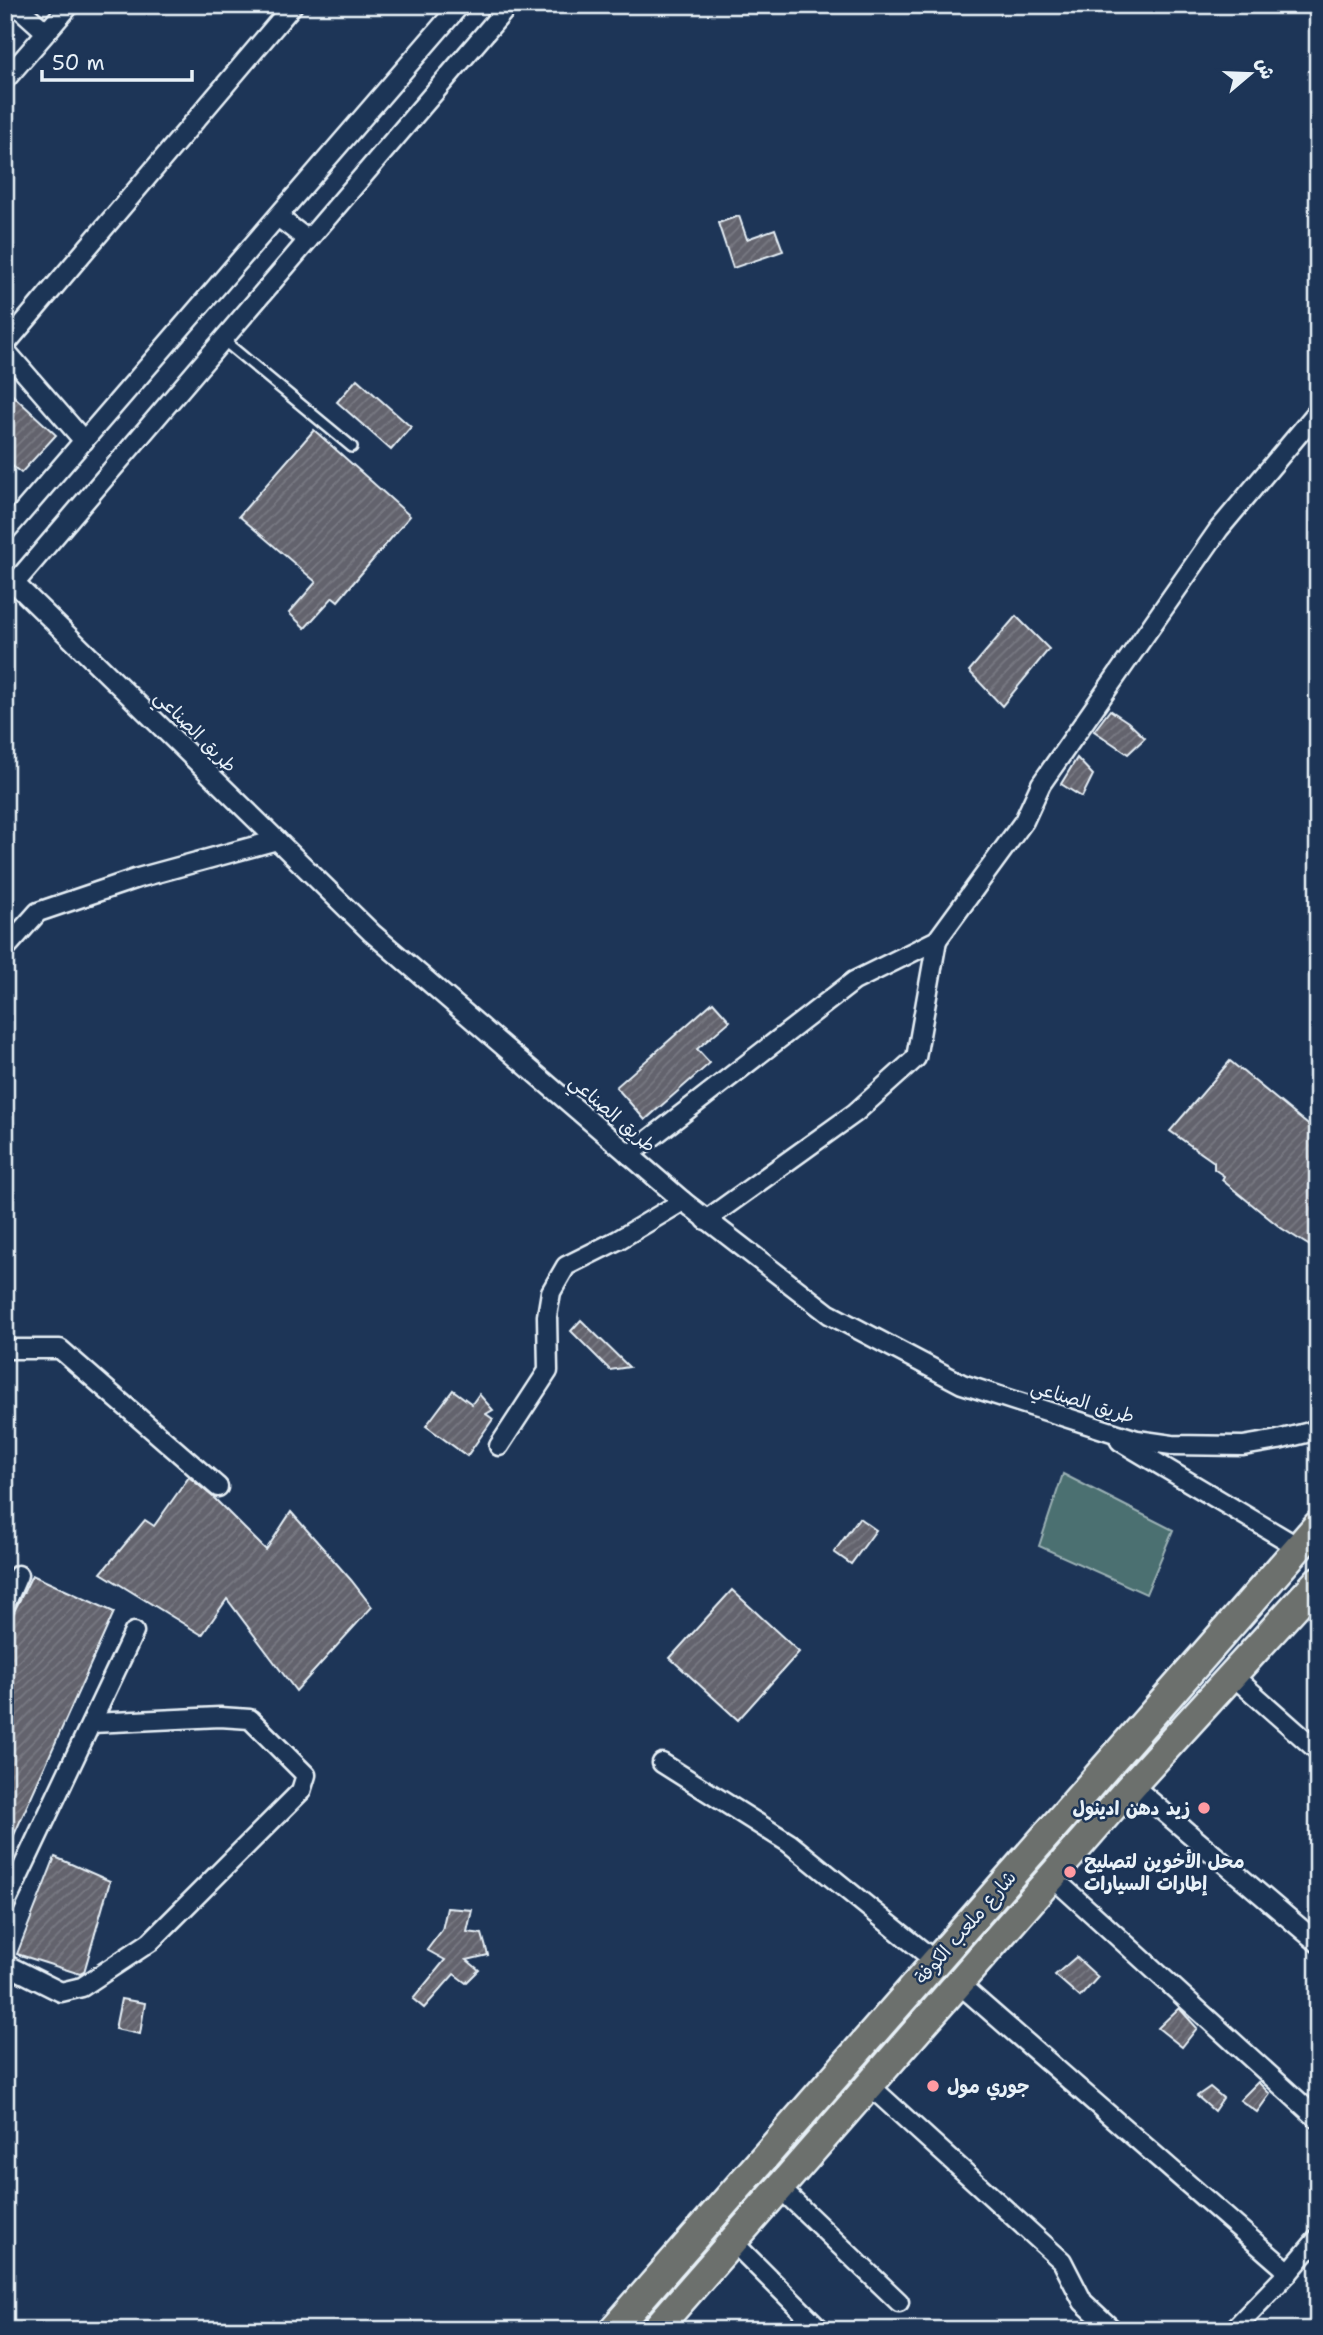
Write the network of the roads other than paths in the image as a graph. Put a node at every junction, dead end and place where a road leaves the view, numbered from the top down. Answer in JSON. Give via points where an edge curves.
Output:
{"nodes":[{"id":1,"x":16,"y":5,"type":"edge"},
{"id":2,"x":70,"y":5,"type":"edge"},
{"id":3,"x":293,"y":5,"type":"edge"},
{"id":4,"x":460,"y":5,"type":"edge"},
{"id":5,"x":509,"y":5,"type":"edge"},
{"id":6,"x":46,"y":32,"type":"junction"},
{"id":7,"x":5,"y":80,"type":"edge"},
{"id":8,"x":278,"y":216,"type":"junction"},
{"id":9,"x":308,"y":240,"type":"junction"},
{"id":10,"x":223,"y":340,"type":"junction"},
{"id":11,"x":5,"y":348,"type":"edge"},
{"id":12,"x":1318,"y":411,"type":"edge"},
{"id":13,"x":83,"y":441,"type":"junction"},
{"id":14,"x":352,"y":447,"type":"dead end"},
{"id":15,"x":5,"y":532,"type":"edge"},
{"id":16,"x":10,"y":578,"type":"edge"},
{"id":17,"x":277,"y":840,"type":"junction"},
{"id":18,"x":937,"y":940,"type":"junction"},
{"id":19,"x":5,"y":949,"type":"edge"},
{"id":20,"x":629,"y":1155,"type":"junction"},
{"id":21,"x":683,"y":1201,"type":"junction"},
{"id":22,"x":706,"y":1220,"type":"junction"},
{"id":23,"x":5,"y":1349,"type":"edge"},
{"id":24,"x":1318,"y":1430,"type":"edge"},
{"id":25,"x":1102,"y":1431,"type":"junction"},
{"id":26,"x":499,"y":1446,"type":"dead end"},
{"id":27,"x":218,"y":1487,"type":"dead end"},
{"id":28,"x":1318,"y":1525,"type":"edge"},
{"id":29,"x":1298,"y":1547,"type":"junction"},
{"id":30,"x":18,"y":1575,"type":"dead end"},
{"id":31,"x":1318,"y":1581,"type":"edge"},
{"id":32,"x":5,"y":1605,"type":"edge"},
{"id":33,"x":134,"y":1632,"type":"dead end"},
{"id":34,"x":1231,"y":1674,"type":"junction"},
{"id":35,"x":92,"y":1723,"type":"junction"},
{"id":36,"x":1318,"y":1751,"type":"edge"},
{"id":37,"x":662,"y":1763,"type":"dead end"},
{"id":38,"x":1132,"y":1785,"type":"junction"},
{"id":39,"x":1052,"y":1877,"type":"junction"},
{"id":40,"x":5,"y":1905,"type":"edge"},
{"id":41,"x":1318,"y":1943,"type":"edge"},
{"id":42,"x":935,"y":1961,"type":"junction"},
{"id":43,"x":5,"y":1964,"type":"edge"},
{"id":44,"x":958,"y":1983,"type":"junction"},
{"id":45,"x":869,"y":2084,"type":"junction"},
{"id":46,"x":797,"y":2118,"type":"junction"},
{"id":47,"x":1318,"y":2119,"type":"edge"},
{"id":48,"x":822,"y":2138,"type":"junction"},
{"id":49,"x":775,"y":2144,"type":"junction"},
{"id":50,"x":798,"y":2165,"type":"junction"},
{"id":51,"x":779,"y":2187,"type":"junction"},
{"id":52,"x":1318,"y":2238,"type":"edge"},
{"id":53,"x":732,"y":2241,"type":"junction"},
{"id":54,"x":1289,"y":2272,"type":"junction"},
{"id":55,"x":898,"y":2302,"type":"dead end"},
{"id":56,"x":613,"y":2330,"type":"edge"},
{"id":57,"x":655,"y":2330,"type":"edge"},
{"id":58,"x":821,"y":2330,"type":"edge"},
{"id":59,"x":1113,"y":2330,"type":"edge"},
{"id":60,"x":1233,"y":2330,"type":"edge"}],
"edges":[{"from":1,"to":6,"type":"street"},
{"from":2,"to":6,"type":"street"},
{"from":3,"to":11,"type":"street"},
{"from":4,"to":8,"type":"street"},
{"from":5,"to":9,"type":"street"},
{"from":6,"to":7,"type":"street"},
{"from":8,"to":9,"type":"street"},
{"from":8,"to":13,"type":"street"},
{"from":9,"to":10,"type":"street"},
{"from":10,"to":14,"type":"lane"},
{"from":10,"to":16,"type":"street"},
{"from":11,"to":13,"type":"street"},
{"from":12,"to":18,"type":"street","via":[[1219,529],[1041,784],[1024,821]]},
{"from":13,"to":15,"type":"street"},
{"from":16,"to":17,"type":"street","name":"طريق الصناعي"},
{"from":17,"to":19,"type":"street","via":[[138,878],[38,912]]},
{"from":17,"to":20,"type":"street","name":"طريق الصناعي","via":[[372,933]]},
{"from":18,"to":20,"type":"street","via":[[854,981]]},
{"from":18,"to":22,"type":"street","via":[[916,1058],[855,1113]]},
{"from":20,"to":21,"type":"street","name":"طريق الصناعي"},
{"from":21,"to":22,"type":"street","name":"طريق الصناعي"},
{"from":21,"to":26,"type":"street","via":[[566,1266],[551,1292],[548,1371]]},
{"from":22,"to":25,"type":"street","name":"طريق الصناعي","via":[[829,1314],[962,1384]]},
{"from":23,"to":27,"type":"street","via":[[60,1349]]},
{"from":24,"to":25,"type":"street","name":"طريق الصناعي","via":[[1243,1446],[1207,1447]]},
{"from":25,"to":29,"type":"street"},
{"from":28,"to":29,"type":"main road","name":"شارع ملعب الكوفة"},
{"from":29,"to":42,"type":"main road","name":"شارع ملعب الكوفة"},
{"from":30,"to":32,"type":"street"},
{"from":31,"to":34,"type":"main road","name":"شارع ملعب الكوفة"},
{"from":33,"to":35,"type":"street"},
{"from":34,"to":36,"type":"street"},
{"from":34,"to":38,"type":"main road","name":"شارع ملعب الكوفة"},
{"from":35,"to":40,"type":"street"},
{"from":35,"to":43,"type":"street","via":[[250,1719],[306,1775],[301,1791],[150,1942],[82,1987],[61,1992]]},
{"from":37,"to":42,"type":"street","via":[[789,1843]]},
{"from":38,"to":39,"type":"main road","name":"شارع ملعب الكوفة"},
{"from":38,"to":41,"type":"street"},
{"from":39,"to":44,"type":"main road","name":"شارع ملعب الكوفة"},
{"from":39,"to":47,"type":"street"},
{"from":42,"to":46,"type":"main road","name":"شارع ملعب الكوفة"},
{"from":44,"to":45,"type":"main road","name":"شارع ملعب الكوفة"},
{"from":44,"to":54,"type":"street"},
{"from":45,"to":48,"type":"main road","name":"شارع ملعب الكوفة"},
{"from":45,"to":59,"type":"street","via":[[1062,2261],[1083,2302]]},
{"from":46,"to":48,"type":"main road","via":[[804,2134]]},
{"from":46,"to":49,"type":"main road","name":"شارع ملعب الكوفة"},
{"from":48,"to":50,"type":"main road","name":"شارع ملعب الكوفة"},
{"from":49,"to":50,"type":"main road","via":[[782,2142],[795,2150]]},
{"from":49,"to":56,"type":"main road","name":"شارع ملعب الكوفة"},
{"from":50,"to":51,"type":"main road","name":"شارع ملعب الكوفة"},
{"from":51,"to":53,"type":"main road","name":"شارع ملعب الكوفة"},
{"from":51,"to":55,"type":"street"},
{"from":52,"to":54,"type":"street"},
{"from":53,"to":57,"type":"main road","name":"شارع ملعب الكوفة"},
{"from":53,"to":58,"type":"street"},
{"from":54,"to":60,"type":"street"}]}
